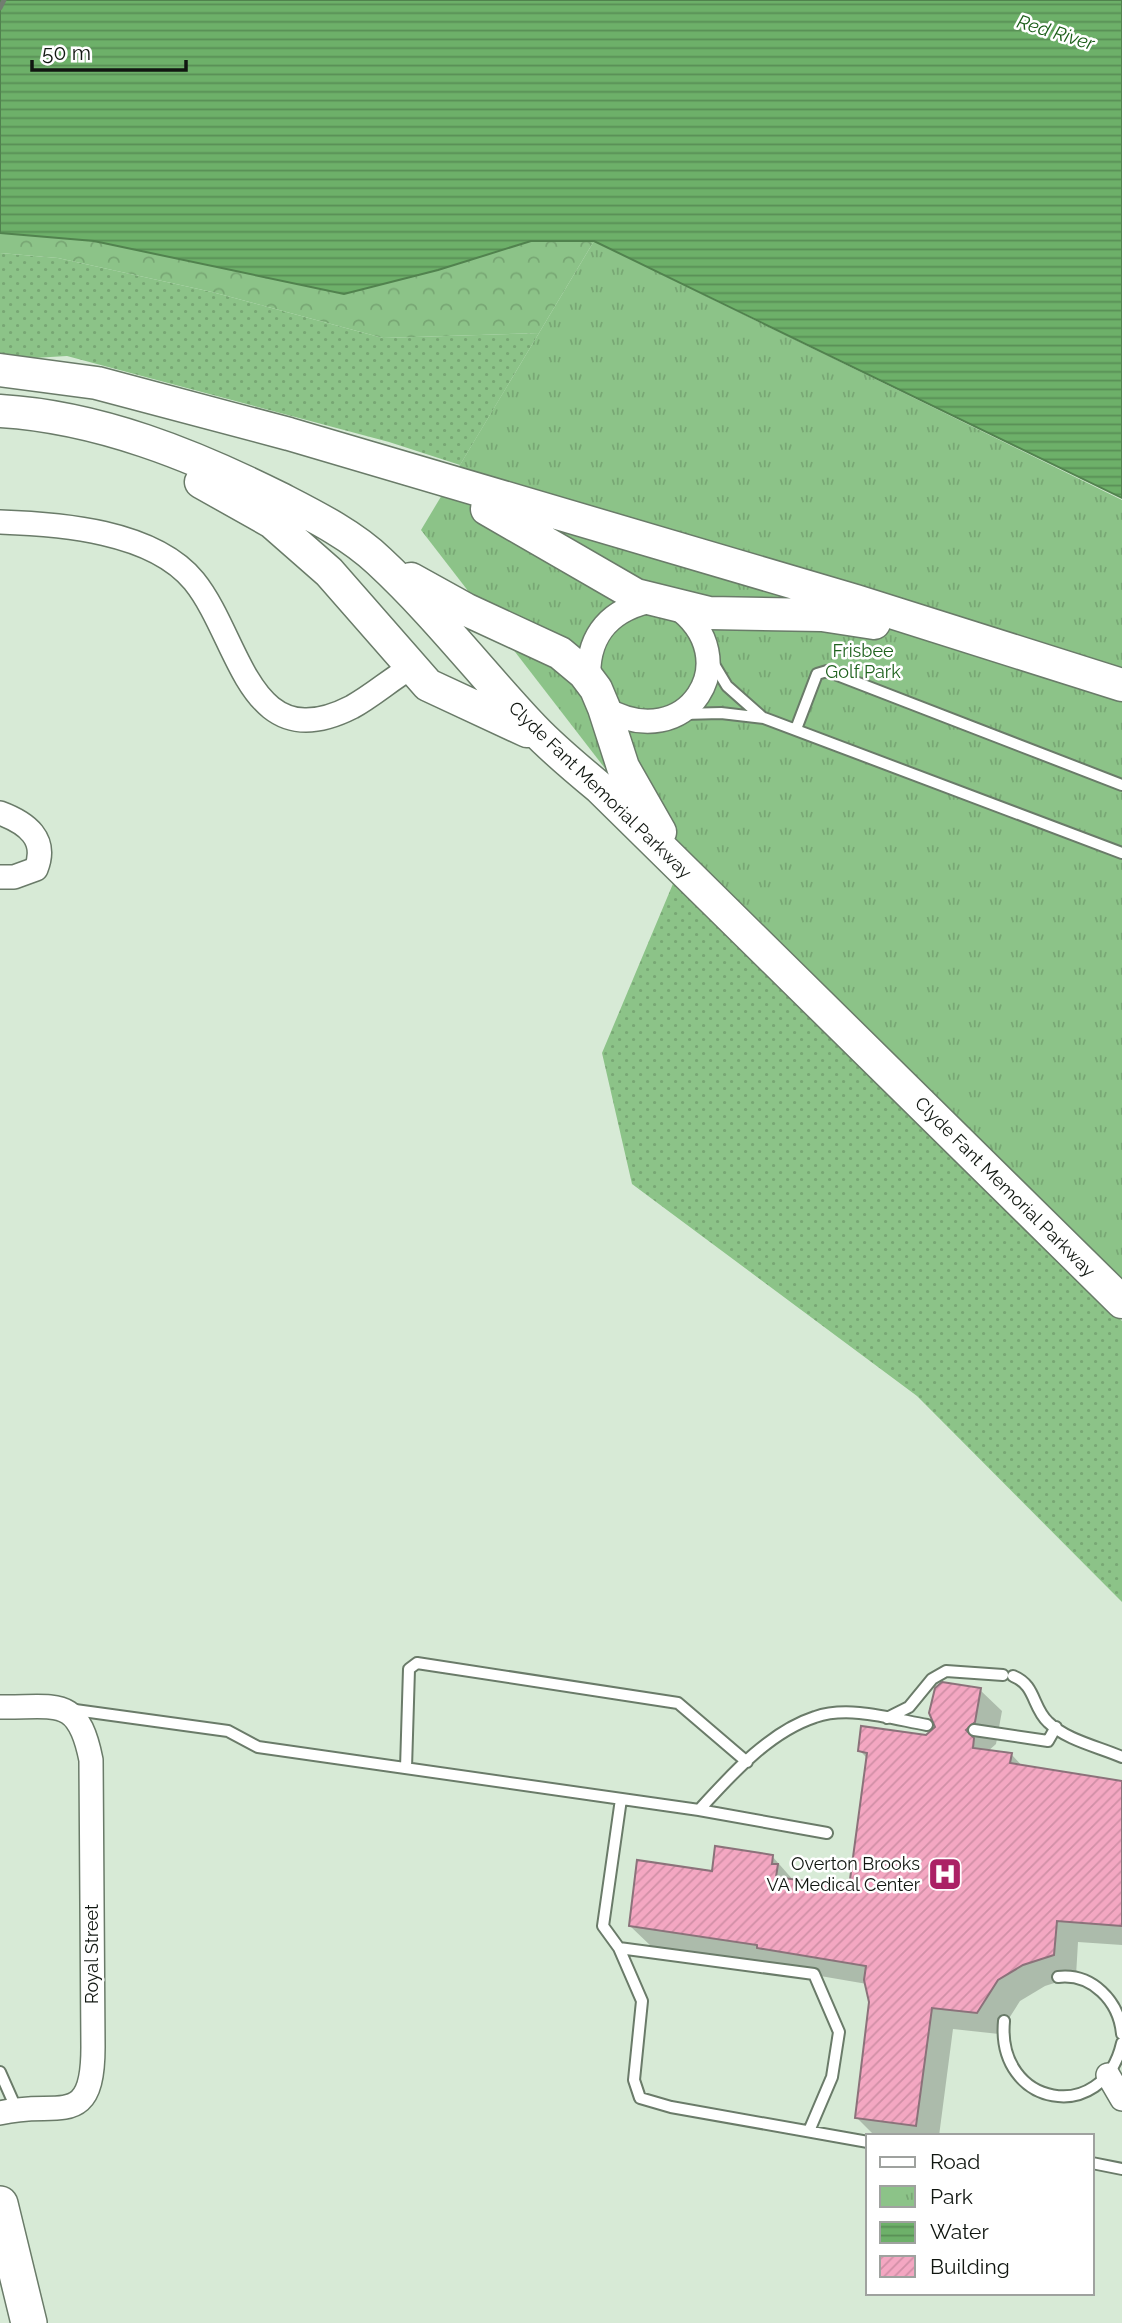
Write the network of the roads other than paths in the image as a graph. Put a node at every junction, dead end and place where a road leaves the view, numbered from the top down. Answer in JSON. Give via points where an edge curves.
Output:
{"nodes":[{"id":1,"x":0,"y":370,"type":"edge"},
{"id":2,"x":0,"y":411,"type":"edge"},
{"id":3,"x":74,"y":421,"type":"junction"},
{"id":4,"x":321,"y":444,"type":"junction"},
{"id":5,"x":0,"y":523,"type":"edge"},
{"id":6,"x":377,"y":558,"type":"junction"},
{"id":7,"x":665,"y":603,"type":"junction"},
{"id":8,"x":707,"y":651,"type":"junction"},
{"id":9,"x":1016,"y":652,"type":"junction"},
{"id":10,"x":410,"y":668,"type":"junction"},
{"id":11,"x":589,"y":681,"type":"junction"},
{"id":12,"x":1122,"y":685,"type":"edge"},
{"id":13,"x":604,"y":708,"type":"junction"},
{"id":14,"x":677,"y":715,"type":"junction"},
{"id":15,"x":764,"y":718,"type":"junction"},
{"id":16,"x":796,"y":729,"type":"junction"},
{"id":17,"x":554,"y":748,"type":"junction"},
{"id":18,"x":1122,"y":785,"type":"edge"},
{"id":19,"x":0,"y":813,"type":"edge"},
{"id":20,"x":1122,"y":852,"type":"edge"},
{"id":21,"x":680,"y":867,"type":"junction"},
{"id":22,"x":0,"y":877,"type":"edge"},
{"id":23,"x":1122,"y":1302,"type":"edge"},
{"id":24,"x":0,"y":1707,"type":"edge"},
{"id":25,"x":55,"y":1708,"type":"junction"},
{"id":26,"x":887,"y":1718,"type":"junction"},
{"id":27,"x":927,"y":1725,"type":"dead end"},
{"id":28,"x":1055,"y":1727,"type":"junction"},
{"id":29,"x":974,"y":1730,"type":"dead end"},
{"id":30,"x":1122,"y":1758,"type":"edge"},
{"id":31,"x":747,"y":1762,"type":"junction"},
{"id":32,"x":406,"y":1768,"type":"junction"},
{"id":33,"x":621,"y":1799,"type":"junction"},
{"id":34,"x":699,"y":1810,"type":"junction"},
{"id":35,"x":827,"y":1833,"type":"dead end"},
{"id":36,"x":619,"y":1948,"type":"junction"},
{"id":37,"x":1058,"y":1977,"type":"dead end"},
{"id":38,"x":1004,"y":2021,"type":"dead end"},
{"id":39,"x":1121,"y":2021,"type":"edge"},
{"id":40,"x":1122,"y":2034,"type":"edge"},
{"id":41,"x":1122,"y":2043,"type":"edge"},
{"id":42,"x":0,"y":2072,"type":"edge"},
{"id":43,"x":1108,"y":2075,"type":"junction"},
{"id":44,"x":1122,"y":2099,"type":"edge"},
{"id":45,"x":8,"y":2111,"type":"edge"},
{"id":46,"x":809,"y":2131,"type":"junction"},
{"id":47,"x":866,"y":2142,"type":"edge"},
{"id":48,"x":1094,"y":2163,"type":"edge"},
{"id":49,"x":1122,"y":2169,"type":"edge"},
{"id":50,"x":0,"y":2204,"type":"edge"},
{"id":51,"x":29,"y":2323,"type":"edge"}],
"edges":[{"from":1,"to":4,"type":"main road","via":[[97,383]]},
{"from":2,"to":3,"type":"main road","name":"Clyde Fant Memorial Parkway"},
{"from":3,"to":6,"type":"main road","name":"Clyde Fant Memorial Parkway","via":[[149,442],[250,484],[331,527]]},
{"from":3,"to":10,"type":"main road","via":[[158,457],[272,522],[329,572]]},
{"from":4,"to":7,"type":"main road","via":[[507,517],[603,579]]},
{"from":4,"to":9,"type":"main road","via":[[658,541]]},
{"from":5,"to":10,"type":"street","via":[[48,524],[109,534],[161,554],[194,580],[259,700],[282,716],[300,720],[328,717],[354,706]]},
{"from":6,"to":11,"type":"main road","via":[[467,610],[560,653]]},
{"from":6,"to":17,"type":"main road","name":"Clyde Fant Memorial Parkway"},
{"from":7,"to":8,"type":"street","via":[[688,615],[699,628]]},
{"from":7,"to":9,"type":"main road","via":[[709,613],[822,615]]},
{"from":7,"to":11,"type":"street","via":[[626,608],[603,624],[591,648]]},
{"from":8,"to":14,"type":"street","via":[[706,680]]},
{"from":8,"to":15,"type":"lane","via":[[727,686]]},
{"from":9,"to":12,"type":"main road"},
{"from":10,"to":17,"type":"main road","via":[[454,700],[525,730]]},
{"from":11,"to":13,"type":"main road"},
{"from":13,"to":14,"type":"street","via":[[639,722]]},
{"from":13,"to":21,"type":"main road","via":[[623,767]]},
{"from":14,"to":15,"type":"lane","via":[[721,713]]},
{"from":15,"to":16,"type":"lane"},
{"from":16,"to":18,"type":"lane","via":[[817,674],[827,671]]},
{"from":16,"to":20,"type":"lane"},
{"from":17,"to":21,"type":"main road","name":"Clyde Fant Memorial Parkway"},
{"from":19,"to":22,"type":"street","via":[[39,840],[42,853],[36,869]]},
{"from":21,"to":23,"type":"main road","name":"Clyde Fant Memorial Parkway"},
{"from":24,"to":25,"type":"street"},
{"from":25,"to":32,"type":"lane","via":[[228,1731],[258,1747]]},
{"from":25,"to":45,"type":"street","name":"Royal Street","via":[[81,1723],[91,1760],[92,2080],[75,2105]]},
{"from":26,"to":27,"type":"lane"},
{"from":26,"to":28,"type":"lane","via":[[909,1707],[932,1679],[946,1671],[1008,1675],[1031,1688],[1047,1722]]},
{"from":26,"to":31,"type":"lane","via":[[817,1716],[777,1736]]},
{"from":28,"to":29,"type":"lane","via":[[1048,1741]]},
{"from":28,"to":30,"type":"lane"},
{"from":31,"to":32,"type":"lane","via":[[678,1703],[417,1663],[409,1669]]},
{"from":31,"to":34,"type":"lane"},
{"from":32,"to":33,"type":"lane"},
{"from":33,"to":34,"type":"lane"},
{"from":33,"to":36,"type":"lane","via":[[603,1926]]},
{"from":34,"to":35,"type":"lane"},
{"from":36,"to":46,"type":"lane","via":[[642,2001],[634,2081],[640,2098]]},
{"from":36,"to":46,"type":"lane","via":[[814,1974],[839,2032],[832,2077]]},
{"from":37,"to":39,"type":"lane","via":[[1083,1980],[1100,1989]]},
{"from":38,"to":43,"type":"lane","via":[[1002,2042],[1007,2061],[1035,2090],[1055,2096],[1076,2095],[1094,2088]]},
{"from":39,"to":40,"type":"lane"},
{"from":41,"to":43,"type":"lane"},
{"from":42,"to":45,"type":"lane"},
{"from":43,"to":44,"type":"street"},
{"from":46,"to":47,"type":"lane"},
{"from":48,"to":49,"type":"lane"},
{"from":50,"to":51,"type":"main road"}]}
